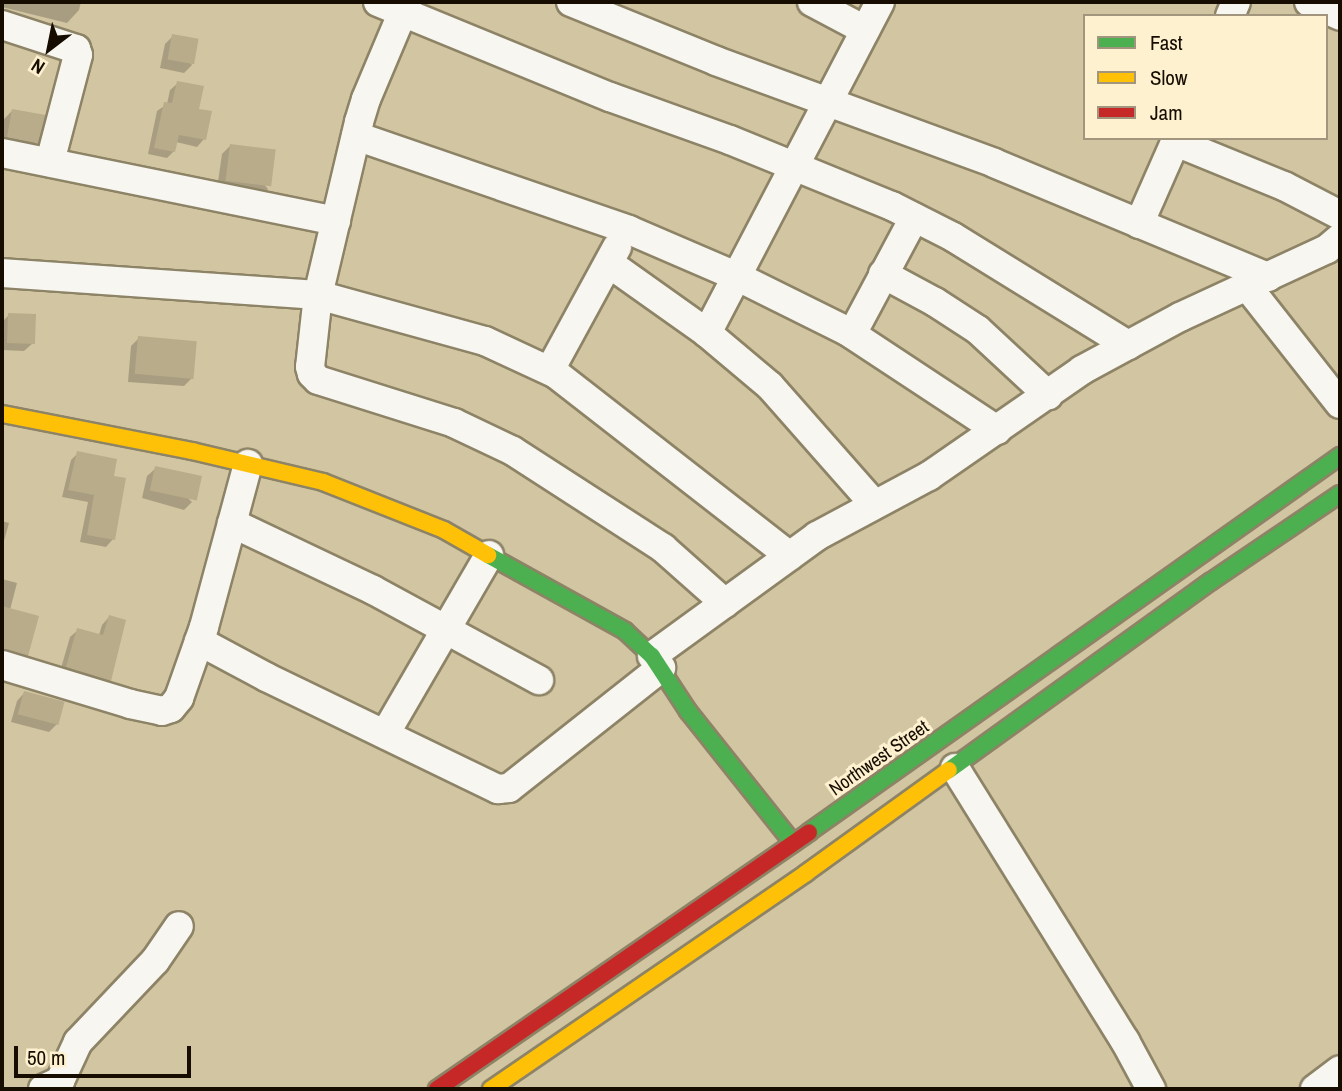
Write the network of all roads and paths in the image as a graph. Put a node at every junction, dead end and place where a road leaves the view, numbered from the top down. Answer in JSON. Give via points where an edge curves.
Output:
{"nodes":[{"id":1,"x":571,"y":2,"type":"edge"},
{"id":2,"x":812,"y":2,"type":"edge"},
{"id":3,"x":880,"y":2,"type":"edge"},
{"id":4,"x":1309,"y":2,"type":"edge"},
{"id":5,"x":396,"y":5,"type":"edge"},
{"id":6,"x":1340,"y":16,"type":"edge"},
{"id":7,"x":2,"y":25,"type":"edge"},
{"id":8,"x":865,"y":30,"type":"junction"},
{"id":9,"x":827,"y":101,"type":"junction"},
{"id":10,"x":356,"y":136,"type":"junction"},
{"id":11,"x":1176,"y":140,"type":"edge"},
{"id":12,"x":2,"y":153,"type":"edge"},
{"id":13,"x":50,"y":162,"type":"junction"},
{"id":14,"x":792,"y":167,"type":"junction"},
{"id":15,"x":1340,"y":215,"type":"edge"},
{"id":16,"x":914,"y":218,"type":"junction"},
{"id":17,"x":336,"y":221,"type":"junction"},
{"id":18,"x":1139,"y":224,"type":"junction"},
{"id":19,"x":624,"y":228,"type":"junction"},
{"id":20,"x":1340,"y":238,"type":"edge"},
{"id":21,"x":610,"y":264,"type":"junction"},
{"id":22,"x":2,"y":273,"type":"edge"},
{"id":23,"x":883,"y":274,"type":"junction"},
{"id":24,"x":736,"y":276,"type":"junction"},
{"id":25,"x":1257,"y":281,"type":"junction"},
{"id":26,"x":318,"y":295,"type":"junction"},
{"id":27,"x":707,"y":333,"type":"junction"},
{"id":28,"x":852,"y":334,"type":"junction"},
{"id":29,"x":1128,"y":345,"type":"junction"},
{"id":30,"x":550,"y":370,"type":"junction"},
{"id":31,"x":1048,"y":395,"type":"junction"},
{"id":32,"x":1340,"y":404,"type":"edge"},
{"id":33,"x":2,"y":414,"type":"edge"},
{"id":34,"x":997,"y":430,"type":"junction"},
{"id":35,"x":1340,"y":456,"type":"edge"},
{"id":36,"x":248,"y":464,"type":"junction"},
{"id":37,"x":1340,"y":494,"type":"edge"},
{"id":38,"x":874,"y":504,"type":"junction"},
{"id":39,"x":232,"y":523,"type":"junction"},
{"id":40,"x":489,"y":555,"type":"junction"},
{"id":41,"x":790,"y":556,"type":"junction"},
{"id":42,"x":725,"y":603,"type":"junction"},
{"id":43,"x":447,"y":628,"type":"junction"},
{"id":44,"x":199,"y":640,"type":"junction"},
{"id":45,"x":657,"y":662,"type":"junction"},
{"id":46,"x":2,"y":665,"type":"edge"},
{"id":47,"x":539,"y":680,"type":"dead end"},
{"id":48,"x":386,"y":734,"type":"junction"},
{"id":49,"x":955,"y":768,"type":"junction"},
{"id":50,"x":793,"y":844,"type":"junction"},
{"id":51,"x":179,"y":926,"type":"dead end"},
{"id":52,"x":1340,"y":1070,"type":"edge"},
{"id":53,"x":43,"y":1089,"type":"edge"},
{"id":54,"x":437,"y":1089,"type":"edge"},
{"id":55,"x":491,"y":1089,"type":"edge"},
{"id":56,"x":1152,"y":1089,"type":"edge"},
{"id":57,"x":1315,"y":1089,"type":"edge"}],
"edges":[{"from":1,"to":9,"type":"street"},
{"from":2,"to":8,"type":"street"},
{"from":3,"to":8,"type":"street"},
{"from":4,"to":6,"type":"street"},
{"from":5,"to":10,"type":"street"},
{"from":5,"to":14,"type":"street","via":[[610,97]]},
{"from":7,"to":13,"type":"street","via":[[76,49]]},
{"from":8,"to":9,"type":"street"},
{"from":9,"to":14,"type":"street"},
{"from":9,"to":18,"type":"street","via":[[994,163]]},
{"from":10,"to":17,"type":"street"},
{"from":10,"to":19,"type":"street"},
{"from":11,"to":15,"type":"street"},
{"from":11,"to":18,"type":"street"},
{"from":12,"to":13,"type":"street"},
{"from":13,"to":17,"type":"street"},
{"from":14,"to":16,"type":"street"},
{"from":14,"to":24,"type":"street"},
{"from":16,"to":23,"type":"street"},
{"from":16,"to":29,"type":"street","via":[[953,237]]},
{"from":17,"to":26,"type":"street"},
{"from":18,"to":25,"type":"street"},
{"from":19,"to":21,"type":"street"},
{"from":19,"to":24,"type":"street"},
{"from":20,"to":25,"type":"street"},
{"from":21,"to":27,"type":"street"},
{"from":21,"to":30,"type":"street"},
{"from":22,"to":26,"type":"street"},
{"from":23,"to":28,"type":"street"},
{"from":23,"to":31,"type":"street","via":[[978,330]]},
{"from":24,"to":27,"type":"street"},
{"from":24,"to":28,"type":"street"},
{"from":25,"to":29,"type":"street"},
{"from":25,"to":32,"type":"street"},
{"from":26,"to":30,"type":"street","via":[[485,341]]},
{"from":26,"to":42,"type":"street","via":[[310,367],[318,380],[454,423],[513,451],[663,548]]},
{"from":27,"to":38,"type":"street","via":[[770,386]]},
{"from":28,"to":34,"type":"street"},
{"from":29,"to":31,"type":"street"},
{"from":30,"to":41,"type":"street"},
{"from":31,"to":34,"type":"street"},
{"from":33,"to":36,"type":"main road"},
{"from":34,"to":38,"type":"street","via":[[929,476]]},
{"from":35,"to":50,"type":"main road","name":"Northwest Street"},
{"from":36,"to":39,"type":"street"},
{"from":36,"to":40,"type":"main road","via":[[359,495],[444,530]]},
{"from":37,"to":49,"type":"main road","via":[[1210,582]]},
{"from":38,"to":41,"type":"street"},
{"from":39,"to":43,"type":"street"},
{"from":39,"to":44,"type":"street"},
{"from":40,"to":43,"type":"street"},
{"from":40,"to":45,"type":"main road","via":[[615,625]]},
{"from":41,"to":42,"type":"street"},
{"from":42,"to":45,"type":"street"},
{"from":43,"to":47,"type":"street"},
{"from":43,"to":48,"type":"street"},
{"from":44,"to":46,"type":"street","via":[[178,698],[162,711]]},
{"from":44,"to":48,"type":"street"},
{"from":45,"to":48,"type":"street","via":[[509,788],[485,784]]},
{"from":45,"to":50,"type":"main road","via":[[688,711]]},
{"from":49,"to":55,"type":"main road"},
{"from":49,"to":56,"type":"street"},
{"from":50,"to":54,"type":"main road","name":"Northwest Street"},
{"from":51,"to":53,"type":"street","via":[[155,961],[78,1042],[60,1081]]},
{"from":52,"to":57,"type":"street"}]}
